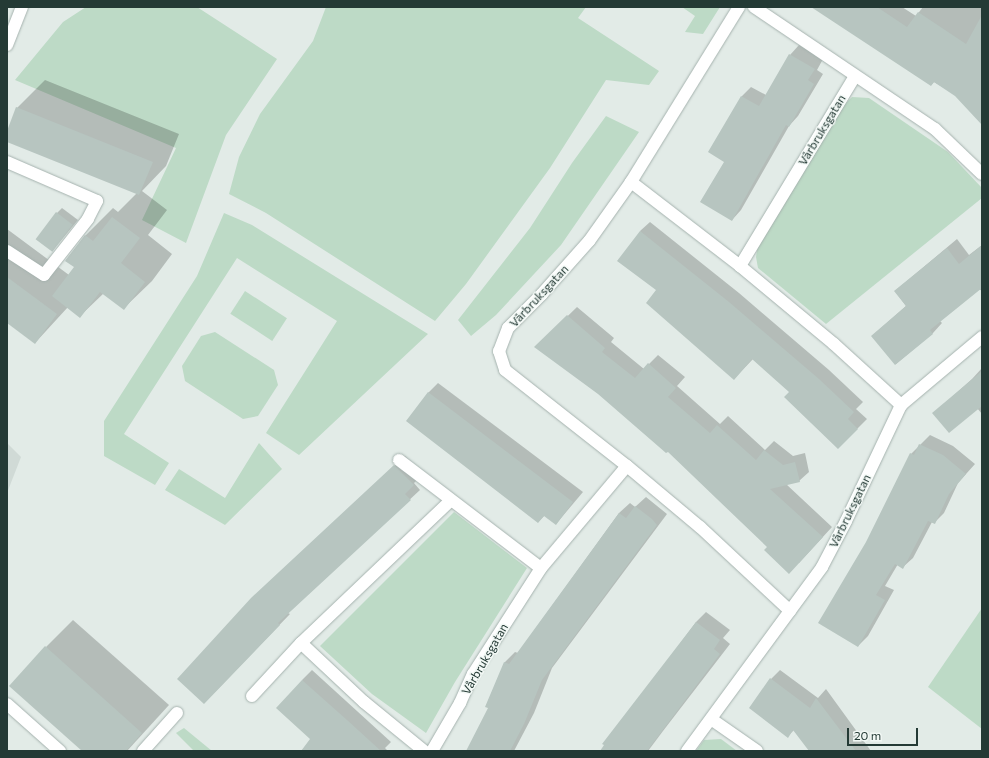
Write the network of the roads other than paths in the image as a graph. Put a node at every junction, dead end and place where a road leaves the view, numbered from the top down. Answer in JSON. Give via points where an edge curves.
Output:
{"nodes":[{"id":1,"x":22,"y":7,"type":"edge"},
{"id":2,"x":739,"y":7,"type":"edge"},
{"id":3,"x":754,"y":7,"type":"edge"},
{"id":4,"x":7,"y":45,"type":"edge"},
{"id":5,"x":855,"y":76,"type":"junction"},
{"id":6,"x":7,"y":162,"type":"edge"},
{"id":7,"x":982,"y":174,"type":"edge"},
{"id":8,"x":631,"y":182,"type":"junction"},
{"id":9,"x":7,"y":251,"type":"edge"},
{"id":10,"x":740,"y":266,"type":"junction"},
{"id":11,"x":982,"y":336,"type":"edge"},
{"id":12,"x":901,"y":405,"type":"junction"},
{"id":13,"x":399,"y":460,"type":"dead end"},
{"id":14,"x":627,"y":466,"type":"junction"},
{"id":15,"x":451,"y":500,"type":"junction"},
{"id":16,"x":541,"y":568,"type":"junction"},
{"id":17,"x":790,"y":611,"type":"junction"},
{"id":18,"x":301,"y":643,"type":"junction"},
{"id":19,"x":252,"y":696,"type":"dead end"},
{"id":20,"x":7,"y":704,"type":"edge"},
{"id":21,"x":177,"y":713,"type":"dead end"},
{"id":22,"x":711,"y":718,"type":"junction"},
{"id":23,"x":60,"y":751,"type":"edge"},
{"id":24,"x":143,"y":751,"type":"edge"},
{"id":25,"x":424,"y":751,"type":"edge"},
{"id":26,"x":432,"y":751,"type":"edge"},
{"id":27,"x":687,"y":751,"type":"edge"},
{"id":28,"x":757,"y":751,"type":"edge"}],
"edges":[{"from":1,"to":4,"type":"street"},
{"from":2,"to":8,"type":"street","name":"Vårbruksgatan"},
{"from":3,"to":5,"type":"street"},
{"from":5,"to":7,"type":"street","via":[[935,129]]},
{"from":5,"to":10,"type":"street","name":"Vårbruksgatan"},
{"from":6,"to":9,"type":"street","via":[[98,201],[88,219],[44,275]]},
{"from":8,"to":10,"type":"street"},
{"from":8,"to":14,"type":"street","name":"Vårbruksgatan","via":[[589,241],[508,328],[499,351],[505,370]]},
{"from":10,"to":12,"type":"street","via":[[834,344]]},
{"from":11,"to":12,"type":"street","name":"Vårbruksgatan"},
{"from":12,"to":17,"type":"street","name":"Vårbruksgatan","via":[[825,560]]},
{"from":13,"to":15,"type":"street"},
{"from":14,"to":16,"type":"street","name":"Vårbruksgatan"},
{"from":14,"to":17,"type":"street","name":"Vårbruksgatan","via":[[700,527]]},
{"from":15,"to":16,"type":"street"},
{"from":15,"to":18,"type":"street"},
{"from":16,"to":26,"type":"street","name":"Vårbruksgatan","via":[[473,674],[460,703]]},
{"from":17,"to":22,"type":"street","name":"Vårbruksgatan"},
{"from":18,"to":19,"type":"street"},
{"from":18,"to":25,"type":"street","via":[[364,702]]},
{"from":20,"to":23,"type":"street"},
{"from":21,"to":24,"type":"street"},
{"from":22,"to":27,"type":"street","name":"Vårbruksgatan"},
{"from":22,"to":28,"type":"street"}]}
